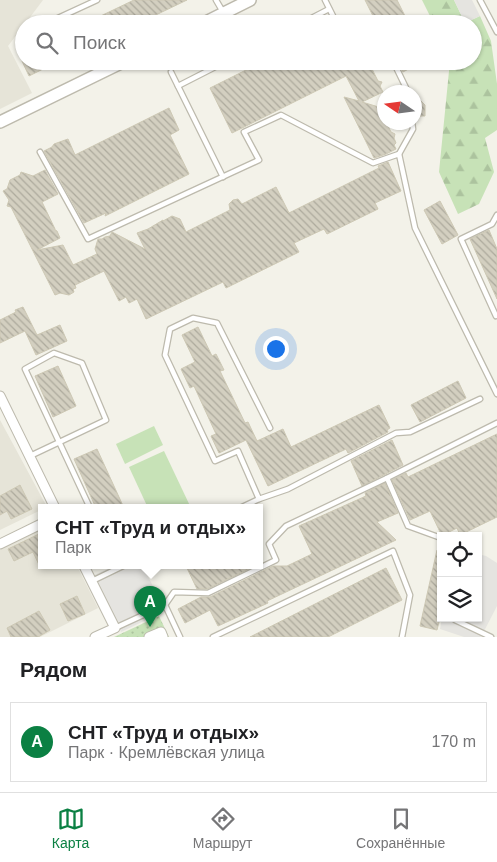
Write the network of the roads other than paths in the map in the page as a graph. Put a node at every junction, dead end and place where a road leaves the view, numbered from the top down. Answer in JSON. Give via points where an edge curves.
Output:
{"nodes":[{"id":1,"x":97,"y":0,"type":"edge"},
{"id":2,"x":216,"y":0,"type":"edge"},
{"id":3,"x":250,"y":0,"type":"edge"},
{"id":4,"x":325,"y":0,"type":"edge"},
{"id":5,"x":480,"y":0,"type":"edge"},
{"id":6,"x":329,"y":9,"type":"junction"},
{"id":7,"x":223,"y":13,"type":"junction"},
{"id":8,"x":64,"y":15,"type":"edge"},
{"id":9,"x":219,"y":15,"type":"edge"},
{"id":10,"x":317,"y":15,"type":"edge"},
{"id":11,"x":332,"y":15,"type":"edge"},
{"id":12,"x":497,"y":32,"type":"edge"},
{"id":13,"x":107,"y":70,"type":"edge"},
{"id":14,"x":209,"y":70,"type":"edge"},
{"id":15,"x":397,"y":70,"type":"edge"},
{"id":16,"x":171,"y":72,"type":"dead end"},
{"id":17,"x":405,"y":85,"type":"edge"},
{"id":18,"x":178,"y":86,"type":"junction"},
{"id":19,"x":0,"y":122,"type":"edge"},
{"id":20,"x":412,"y":130,"type":"edge"},
{"id":21,"x":40,"y":152,"type":"dead end"},
{"id":22,"x":399,"y":154,"type":"junction"},
{"id":23,"x":223,"y":177,"type":"junction"},
{"id":24,"x":497,"y":215,"type":"edge"},
{"id":25,"x":496,"y":316,"type":"edge"},
{"id":26,"x":497,"y":394,"type":"edge"},
{"id":27,"x":480,"y":399,"type":"dead end"},
{"id":28,"x":1,"y":402,"type":"edge"},
{"id":29,"x":497,"y":423,"type":"edge"},
{"id":30,"x":270,"y":428,"type":"dead end"},
{"id":31,"x":60,"y":443,"type":"junction"},
{"id":32,"x":30,"y":456,"type":"junction"},
{"id":33,"x":386,"y":478,"type":"junction"},
{"id":34,"x":259,"y":499,"type":"junction"},
{"id":35,"x":53,"y":504,"type":"edge"},
{"id":36,"x":88,"y":504,"type":"edge"},
{"id":37,"x":248,"y":504,"type":"edge"},
{"id":38,"x":38,"y":525,"type":"edge"},
{"id":39,"x":437,"y":537,"type":"edge"},
{"id":40,"x":0,"y":544,"type":"edge"},
{"id":41,"x":263,"y":566,"type":"edge"},
{"id":42,"x":86,"y":569,"type":"edge"},
{"id":43,"x":117,"y":569,"type":"edge"},
{"id":44,"x":257,"y":569,"type":"edge"},
{"id":45,"x":92,"y":581,"type":"junction"},
{"id":46,"x":165,"y":605,"type":"junction"},
{"id":47,"x":459,"y":622,"type":"edge"},
{"id":48,"x":115,"y":628,"type":"junction"},
{"id":49,"x":162,"y":634,"type":"edge"},
{"id":50,"x":95,"y":637,"type":"edge"},
{"id":51,"x":149,"y":637,"type":"edge"},
{"id":52,"x":180,"y":637,"type":"edge"},
{"id":53,"x":214,"y":637,"type":"edge"},
{"id":54,"x":402,"y":637,"type":"edge"},
{"id":55,"x":491,"y":637,"type":"edge"}],
"edges":[{"from":1,"to":8,"type":"lane"},
{"from":2,"to":7,"type":"lane"},
{"from":3,"to":7,"type":"street"},
{"from":4,"to":6,"type":"lane"},
{"from":5,"to":12,"type":"lane"},
{"from":6,"to":10,"type":"lane"},
{"from":6,"to":11,"type":"lane"},
{"from":7,"to":9,"type":"street"},
{"from":13,"to":19,"type":"street"},
{"from":14,"to":18,"type":"lane"},
{"from":15,"to":17,"type":"lane"},
{"from":16,"to":18,"type":"lane"},
{"from":18,"to":23,"type":"lane"},
{"from":20,"to":22,"type":"lane"},
{"from":21,"to":23,"type":"lane","via":[[88,239]]},
{"from":22,"to":23,"type":"lane","via":[[373,163],[281,115],[244,132],[259,160]]},
{"from":22,"to":26,"type":"lane","via":[[415,228]]},
{"from":24,"to":25,"type":"lane","via":[[492,224],[461,239]]},
{"from":27,"to":34,"type":"lane","via":[[410,432],[396,433],[288,490]]},
{"from":28,"to":32,"type":"street"},
{"from":29,"to":33,"type":"lane"},
{"from":30,"to":34,"type":"lane","via":[[217,323],[193,318],[170,329],[165,355],[215,461],[238,451]]},
{"from":31,"to":31,"type":"lane","via":[[106,420],[82,363],[54,353],[25,369]]},
{"from":31,"to":32,"type":"lane"},
{"from":31,"to":36,"type":"lane"},
{"from":32,"to":35,"type":"street"},
{"from":33,"to":39,"type":"lane","via":[[408,526]]},
{"from":33,"to":41,"type":"lane","via":[[286,526],[269,544],[276,560]]},
{"from":34,"to":37,"type":"lane"},
{"from":38,"to":40,"type":"street"},
{"from":42,"to":45,"type":"street"},
{"from":43,"to":45,"type":"lane"},
{"from":44,"to":46,"type":"lane","via":[[208,593],[174,592]]},
{"from":45,"to":48,"type":"street"},
{"from":46,"to":48,"type":"lane"},
{"from":46,"to":52,"type":"lane"},
{"from":47,"to":55,"type":"lane"},
{"from":48,"to":50,"type":"street"},
{"from":49,"to":51,"type":"street"},
{"from":53,"to":54,"type":"lane","via":[[393,551],[410,595]]}]}
